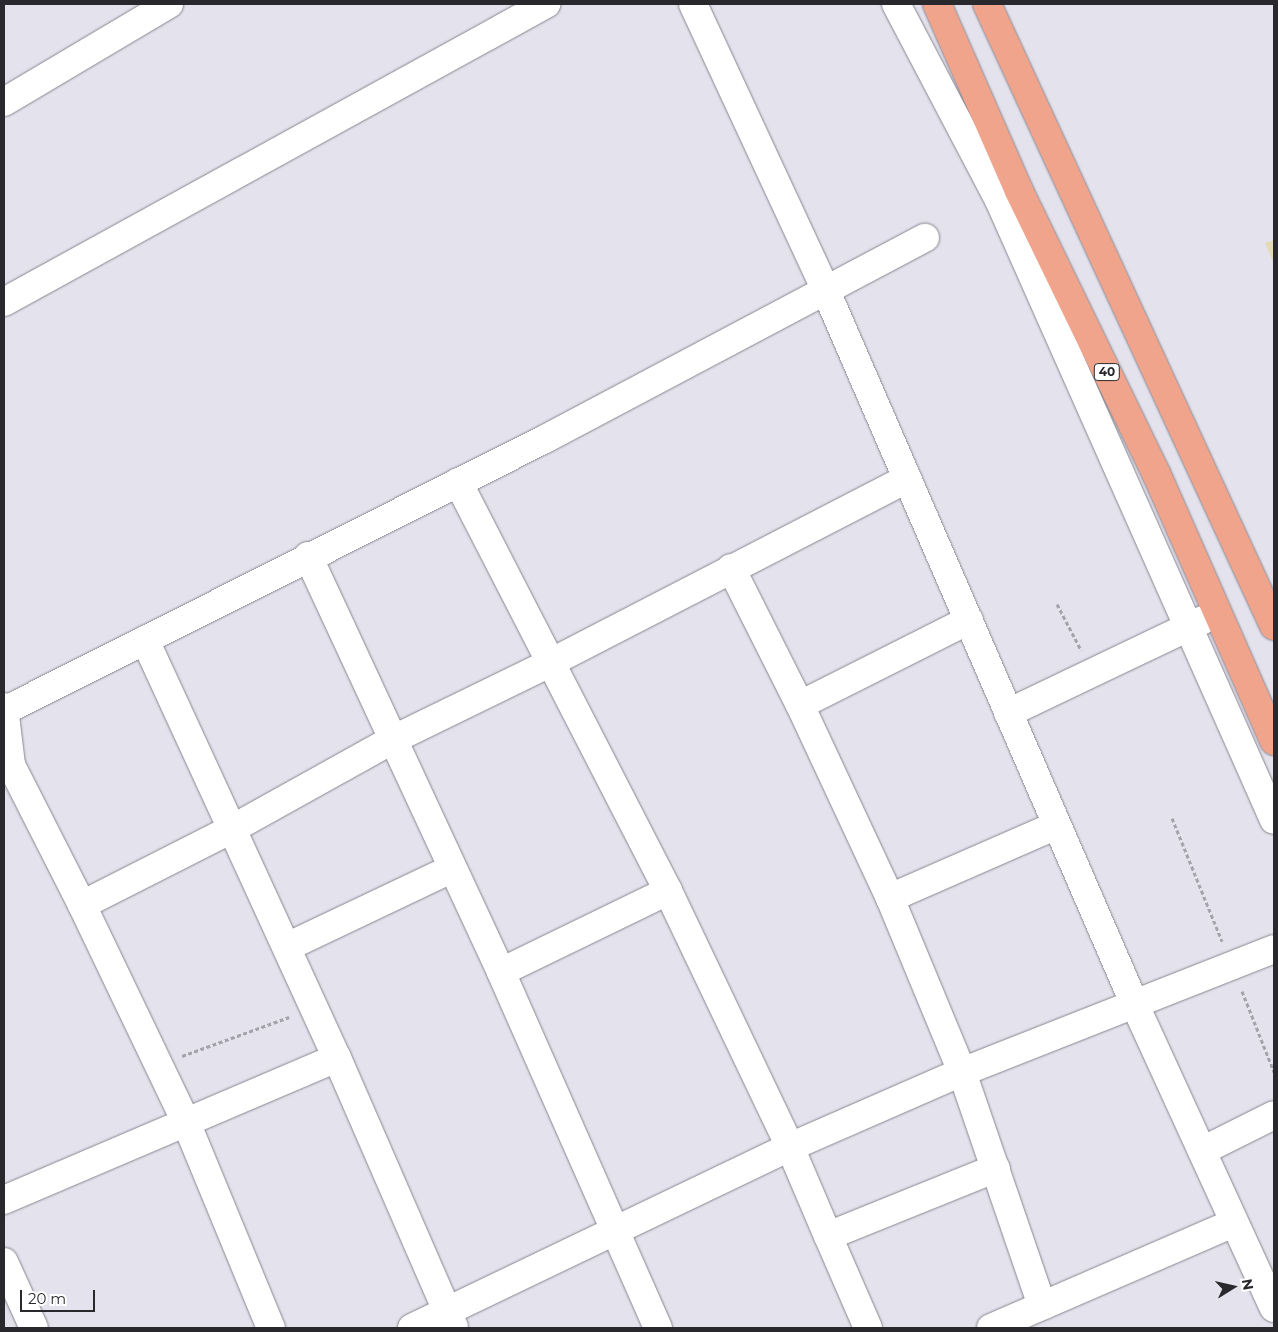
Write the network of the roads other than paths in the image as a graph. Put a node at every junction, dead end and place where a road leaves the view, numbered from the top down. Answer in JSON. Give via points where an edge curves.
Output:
{"nodes":[{"id":1,"x":169,"y":4,"type":"edge"},
{"id":2,"x":546,"y":4,"type":"edge"},
{"id":3,"x":693,"y":4,"type":"edge"},
{"id":4,"x":896,"y":4,"type":"edge"},
{"id":5,"x":937,"y":4,"type":"edge"},
{"id":6,"x":987,"y":4,"type":"edge"},
{"id":7,"x":4,"y":102,"type":"edge"},
{"id":8,"x":925,"y":238,"type":"dead end"},
{"id":9,"x":826,"y":291,"type":"junction"},
{"id":10,"x":4,"y":302,"type":"edge"},
{"id":11,"x":907,"y":479,"type":"junction"},
{"id":12,"x":458,"y":482,"type":"junction"},
{"id":13,"x":308,"y":556,"type":"junction"},
{"id":14,"x":731,"y":568,"type":"junction"},
{"id":15,"x":1217,"y":612,"type":"junction"},
{"id":16,"x":969,"y":620,"type":"junction"},
{"id":17,"x":1274,"y":626,"type":"edge"},
{"id":18,"x":1187,"y":628,"type":"junction"},
{"id":19,"x":144,"y":640,"type":"junction"},
{"id":20,"x":550,"y":663,"type":"junction"},
{"id":21,"x":800,"y":705,"type":"junction"},
{"id":22,"x":4,"y":710,"type":"edge"},
{"id":23,"x":1008,"y":713,"type":"junction"},
{"id":24,"x":392,"y":740,"type":"junction"},
{"id":25,"x":1274,"y":741,"type":"edge"},
{"id":26,"x":7,"y":761,"type":"edge"},
{"id":27,"x":1274,"y":820,"type":"edge"},
{"id":28,"x":1057,"y":825,"type":"junction"},
{"id":29,"x":232,"y":830,"type":"junction"},
{"id":30,"x":451,"y":869,"type":"junction"},
{"id":31,"x":668,"y":891,"type":"junction"},
{"id":32,"x":890,"y":898,"type":"junction"},
{"id":33,"x":82,"y":905,"type":"junction"},
{"id":34,"x":286,"y":947,"type":"junction"},
{"id":35,"x":1274,"y":949,"type":"edge"},
{"id":36,"x":501,"y":972,"type":"junction"},
{"id":37,"x":1135,"y":1005,"type":"junction"},
{"id":38,"x":337,"y":1058,"type":"junction"},
{"id":39,"x":962,"y":1072,"type":"junction"},
{"id":40,"x":1274,"y":1115,"type":"edge"},
{"id":41,"x":186,"y":1122,"type":"junction"},
{"id":42,"x":790,"y":1147,"type":"junction"},
{"id":43,"x":1202,"y":1151,"type":"junction"},
{"id":44,"x":996,"y":1168,"type":"junction"},
{"id":45,"x":4,"y":1200,"type":"edge"},
{"id":46,"x":1234,"y":1223,"type":"junction"},
{"id":47,"x":615,"y":1230,"type":"junction"},
{"id":48,"x":828,"y":1236,"type":"junction"},
{"id":49,"x":4,"y":1262,"type":"edge"},
{"id":50,"x":1042,"y":1306,"type":"junction"},
{"id":51,"x":1274,"y":1308,"type":"edge"},
{"id":52,"x":450,"y":1320,"type":"edge"},
{"id":53,"x":34,"y":1328,"type":"edge"},
{"id":54,"x":271,"y":1328,"type":"edge"},
{"id":55,"x":412,"y":1328,"type":"edge"},
{"id":56,"x":658,"y":1328,"type":"edge"},
{"id":57,"x":868,"y":1328,"type":"edge"},
{"id":58,"x":991,"y":1328,"type":"edge"}],
"edges":[{"from":1,"to":7,"type":"street"},
{"from":2,"to":10,"type":"street"},
{"from":3,"to":9,"type":"street"},
{"from":4,"to":18,"type":"street","via":[[999,200]]},
{"from":5,"to":15,"type":"highway","number":"40","via":[[1019,191],[1156,473]]},
{"from":6,"to":17,"type":"highway"},
{"from":8,"to":9,"type":"street"},
{"from":9,"to":11,"type":"street"},
{"from":9,"to":12,"type":"street"},
{"from":11,"to":14,"type":"street"},
{"from":11,"to":16,"type":"street"},
{"from":12,"to":13,"type":"street"},
{"from":12,"to":20,"type":"street"},
{"from":13,"to":19,"type":"street"},
{"from":13,"to":24,"type":"street"},
{"from":14,"to":20,"type":"street"},
{"from":14,"to":21,"type":"street"},
{"from":15,"to":18,"type":"street"},
{"from":15,"to":25,"type":"highway","number":"40"},
{"from":16,"to":21,"type":"street"},
{"from":16,"to":23,"type":"street"},
{"from":18,"to":23,"type":"street","via":[[1092,670]]},
{"from":18,"to":27,"type":"street"},
{"from":19,"to":22,"type":"street"},
{"from":19,"to":29,"type":"street"},
{"from":20,"to":24,"type":"street"},
{"from":20,"to":31,"type":"street"},
{"from":21,"to":32,"type":"street"},
{"from":22,"to":26,"type":"street"},
{"from":23,"to":28,"type":"street"},
{"from":24,"to":29,"type":"street"},
{"from":24,"to":30,"type":"street"},
{"from":26,"to":33,"type":"street"},
{"from":28,"to":32,"type":"street"},
{"from":28,"to":37,"type":"street"},
{"from":29,"to":33,"type":"street"},
{"from":29,"to":34,"type":"street"},
{"from":30,"to":34,"type":"street"},
{"from":30,"to":36,"type":"street"},
{"from":31,"to":36,"type":"street"},
{"from":31,"to":42,"type":"street"},
{"from":32,"to":39,"type":"street"},
{"from":33,"to":41,"type":"street"},
{"from":34,"to":38,"type":"street"},
{"from":35,"to":37,"type":"street"},
{"from":36,"to":47,"type":"street"},
{"from":37,"to":39,"type":"street"},
{"from":37,"to":43,"type":"street"},
{"from":38,"to":41,"type":"street"},
{"from":38,"to":52,"type":"street"},
{"from":39,"to":42,"type":"street"},
{"from":39,"to":44,"type":"street"},
{"from":40,"to":43,"type":"street"},
{"from":41,"to":45,"type":"street"},
{"from":41,"to":54,"type":"street"},
{"from":42,"to":47,"type":"street"},
{"from":42,"to":48,"type":"street"},
{"from":43,"to":46,"type":"street"},
{"from":44,"to":48,"type":"street"},
{"from":44,"to":50,"type":"street"},
{"from":46,"to":50,"type":"street"},
{"from":46,"to":51,"type":"street"},
{"from":47,"to":52,"type":"street"},
{"from":47,"to":56,"type":"street"},
{"from":48,"to":57,"type":"street"},
{"from":49,"to":53,"type":"street"},
{"from":50,"to":58,"type":"street"},
{"from":52,"to":55,"type":"street"}]}
